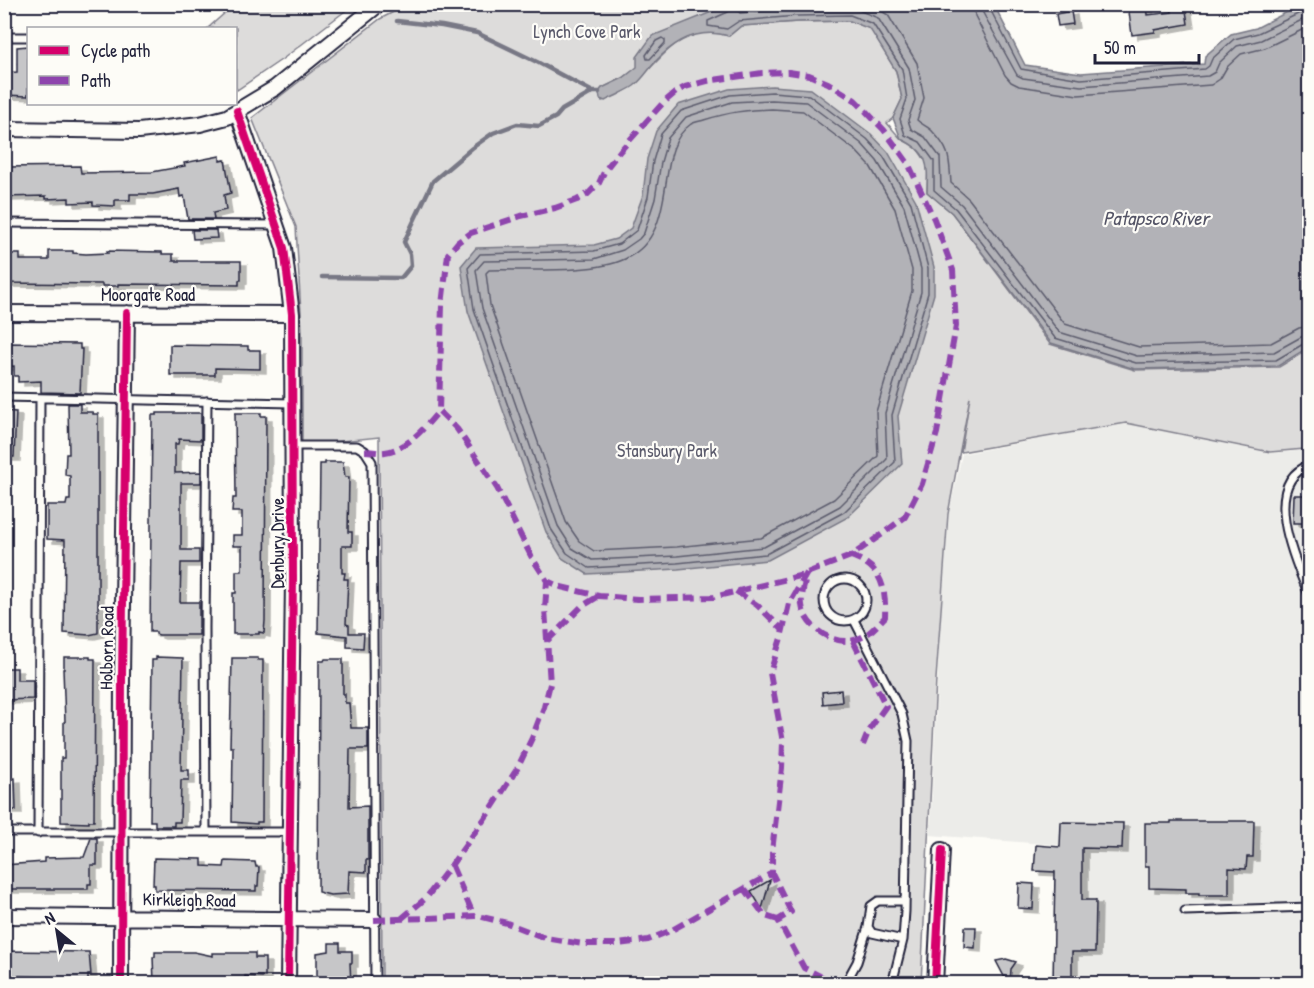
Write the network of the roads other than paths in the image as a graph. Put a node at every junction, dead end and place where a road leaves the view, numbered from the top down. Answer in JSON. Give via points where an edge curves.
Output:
{"nodes":[{"id":1,"x":380,"y":4,"type":"edge"},
{"id":2,"x":4,"y":37,"type":"edge"},
{"id":3,"x":27,"y":37,"type":"edge"},
{"id":4,"x":236,"y":107,"type":"edge"},
{"id":5,"x":4,"y":129,"type":"edge"},
{"id":6,"x":4,"y":224,"type":"edge"},
{"id":7,"x":278,"y":225,"type":"junction"},
{"id":8,"x":4,"y":313,"type":"edge"},
{"id":9,"x":127,"y":313,"type":"junction"},
{"id":10,"x":292,"y":314,"type":"junction"},
{"id":11,"x":4,"y":397,"type":"edge"},
{"id":12,"x":40,"y":398,"type":"junction"},
{"id":13,"x":126,"y":399,"type":"junction"},
{"id":14,"x":207,"y":401,"type":"junction"},
{"id":15,"x":292,"y":403,"type":"junction"},
{"id":16,"x":292,"y":446,"type":"junction"},
{"id":17,"x":1310,"y":465,"type":"edge"},
{"id":18,"x":1310,"y":597,"type":"edge"},
{"id":19,"x":854,"y":620,"type":"junction"},
{"id":20,"x":4,"y":832,"type":"edge"},
{"id":21,"x":38,"y":832,"type":"junction"},
{"id":22,"x":206,"y":832,"type":"junction"},
{"id":23,"x":288,"y":832,"type":"junction"},
{"id":24,"x":121,"y":833,"type":"junction"},
{"id":25,"x":942,"y":850,"type":"dead end"},
{"id":26,"x":906,"y":901,"type":"junction"},
{"id":27,"x":1310,"y":907,"type":"edge"},
{"id":28,"x":1185,"y":912,"type":"dead end"},
{"id":29,"x":4,"y":916,"type":"edge"},
{"id":30,"x":121,"y":917,"type":"junction"},
{"id":31,"x":288,"y":920,"type":"junction"},
{"id":32,"x":374,"y":920,"type":"junction"},
{"id":33,"x":868,"y":927,"type":"junction"},
{"id":34,"x":903,"y":940,"type":"junction"},
{"id":35,"x":121,"y":984,"type":"edge"},
{"id":36,"x":288,"y":984,"type":"edge"},
{"id":37,"x":375,"y":984,"type":"edge"},
{"id":38,"x":845,"y":984,"type":"edge"},
{"id":39,"x":892,"y":984,"type":"edge"},
{"id":40,"x":935,"y":984,"type":"edge"}],
"edges":[{"from":1,"to":4,"type":"street","via":[[275,88]]},
{"from":2,"to":3,"type":"lane"},
{"from":4,"to":5,"type":"street","via":[[200,124],[169,129]]},
{"from":4,"to":7,"type":"street","name":"Denbury Drive"},
{"from":6,"to":7,"type":"lane"},
{"from":7,"to":10,"type":"street","name":"Denbury Drive"},
{"from":8,"to":9,"type":"street","name":"Moorgate Road"},
{"from":9,"to":10,"type":"street","name":"Moorgate Road"},
{"from":9,"to":13,"type":"street","name":"Holborn Road"},
{"from":10,"to":15,"type":"street","name":"Denbury Drive"},
{"from":11,"to":12,"type":"lane"},
{"from":12,"to":13,"type":"lane"},
{"from":12,"to":21,"type":"lane"},
{"from":13,"to":14,"type":"lane"},
{"from":13,"to":24,"type":"street","name":"Holborn Road"},
{"from":14,"to":15,"type":"lane"},
{"from":14,"to":22,"type":"lane"},
{"from":15,"to":16,"type":"street","name":"Denbury Drive"},
{"from":16,"to":23,"type":"street","name":"Denbury Drive"},
{"from":16,"to":32,"type":"lane","via":[[357,446],[372,462]]},
{"from":17,"to":18,"type":"lane","via":[[1292,477],[1283,507],[1290,550]]},
{"from":19,"to":19,"type":"lane","via":[[864,610],[865,592],[860,584],[838,580],[825,593],[824,606],[836,620]]},
{"from":19,"to":26,"type":"lane","via":[[902,714],[908,741]]},
{"from":20,"to":21,"type":"lane"},
{"from":21,"to":24,"type":"lane"},
{"from":22,"to":23,"type":"lane"},
{"from":22,"to":24,"type":"lane"},
{"from":23,"to":31,"type":"street","name":"Denbury Drive"},
{"from":24,"to":30,"type":"street","name":"Holborn Road"},
{"from":25,"to":40,"type":"street"},
{"from":26,"to":33,"type":"lane","via":[[878,900],[871,906]]},
{"from":26,"to":34,"type":"lane"},
{"from":27,"to":28,"type":"lane"},
{"from":29,"to":30,"type":"street","name":"Kirkleigh Road"},
{"from":30,"to":31,"type":"street","name":"Kirkleigh Road"},
{"from":30,"to":35,"type":"street","name":"Holborn Road"},
{"from":31,"to":32,"type":"street","name":"Kirkleigh Road"},
{"from":31,"to":36,"type":"street","name":"Denbury Drive"},
{"from":32,"to":37,"type":"lane"},
{"from":33,"to":34,"type":"lane","via":[[872,933]]},
{"from":33,"to":38,"type":"lane"},
{"from":34,"to":39,"type":"lane"}]}
